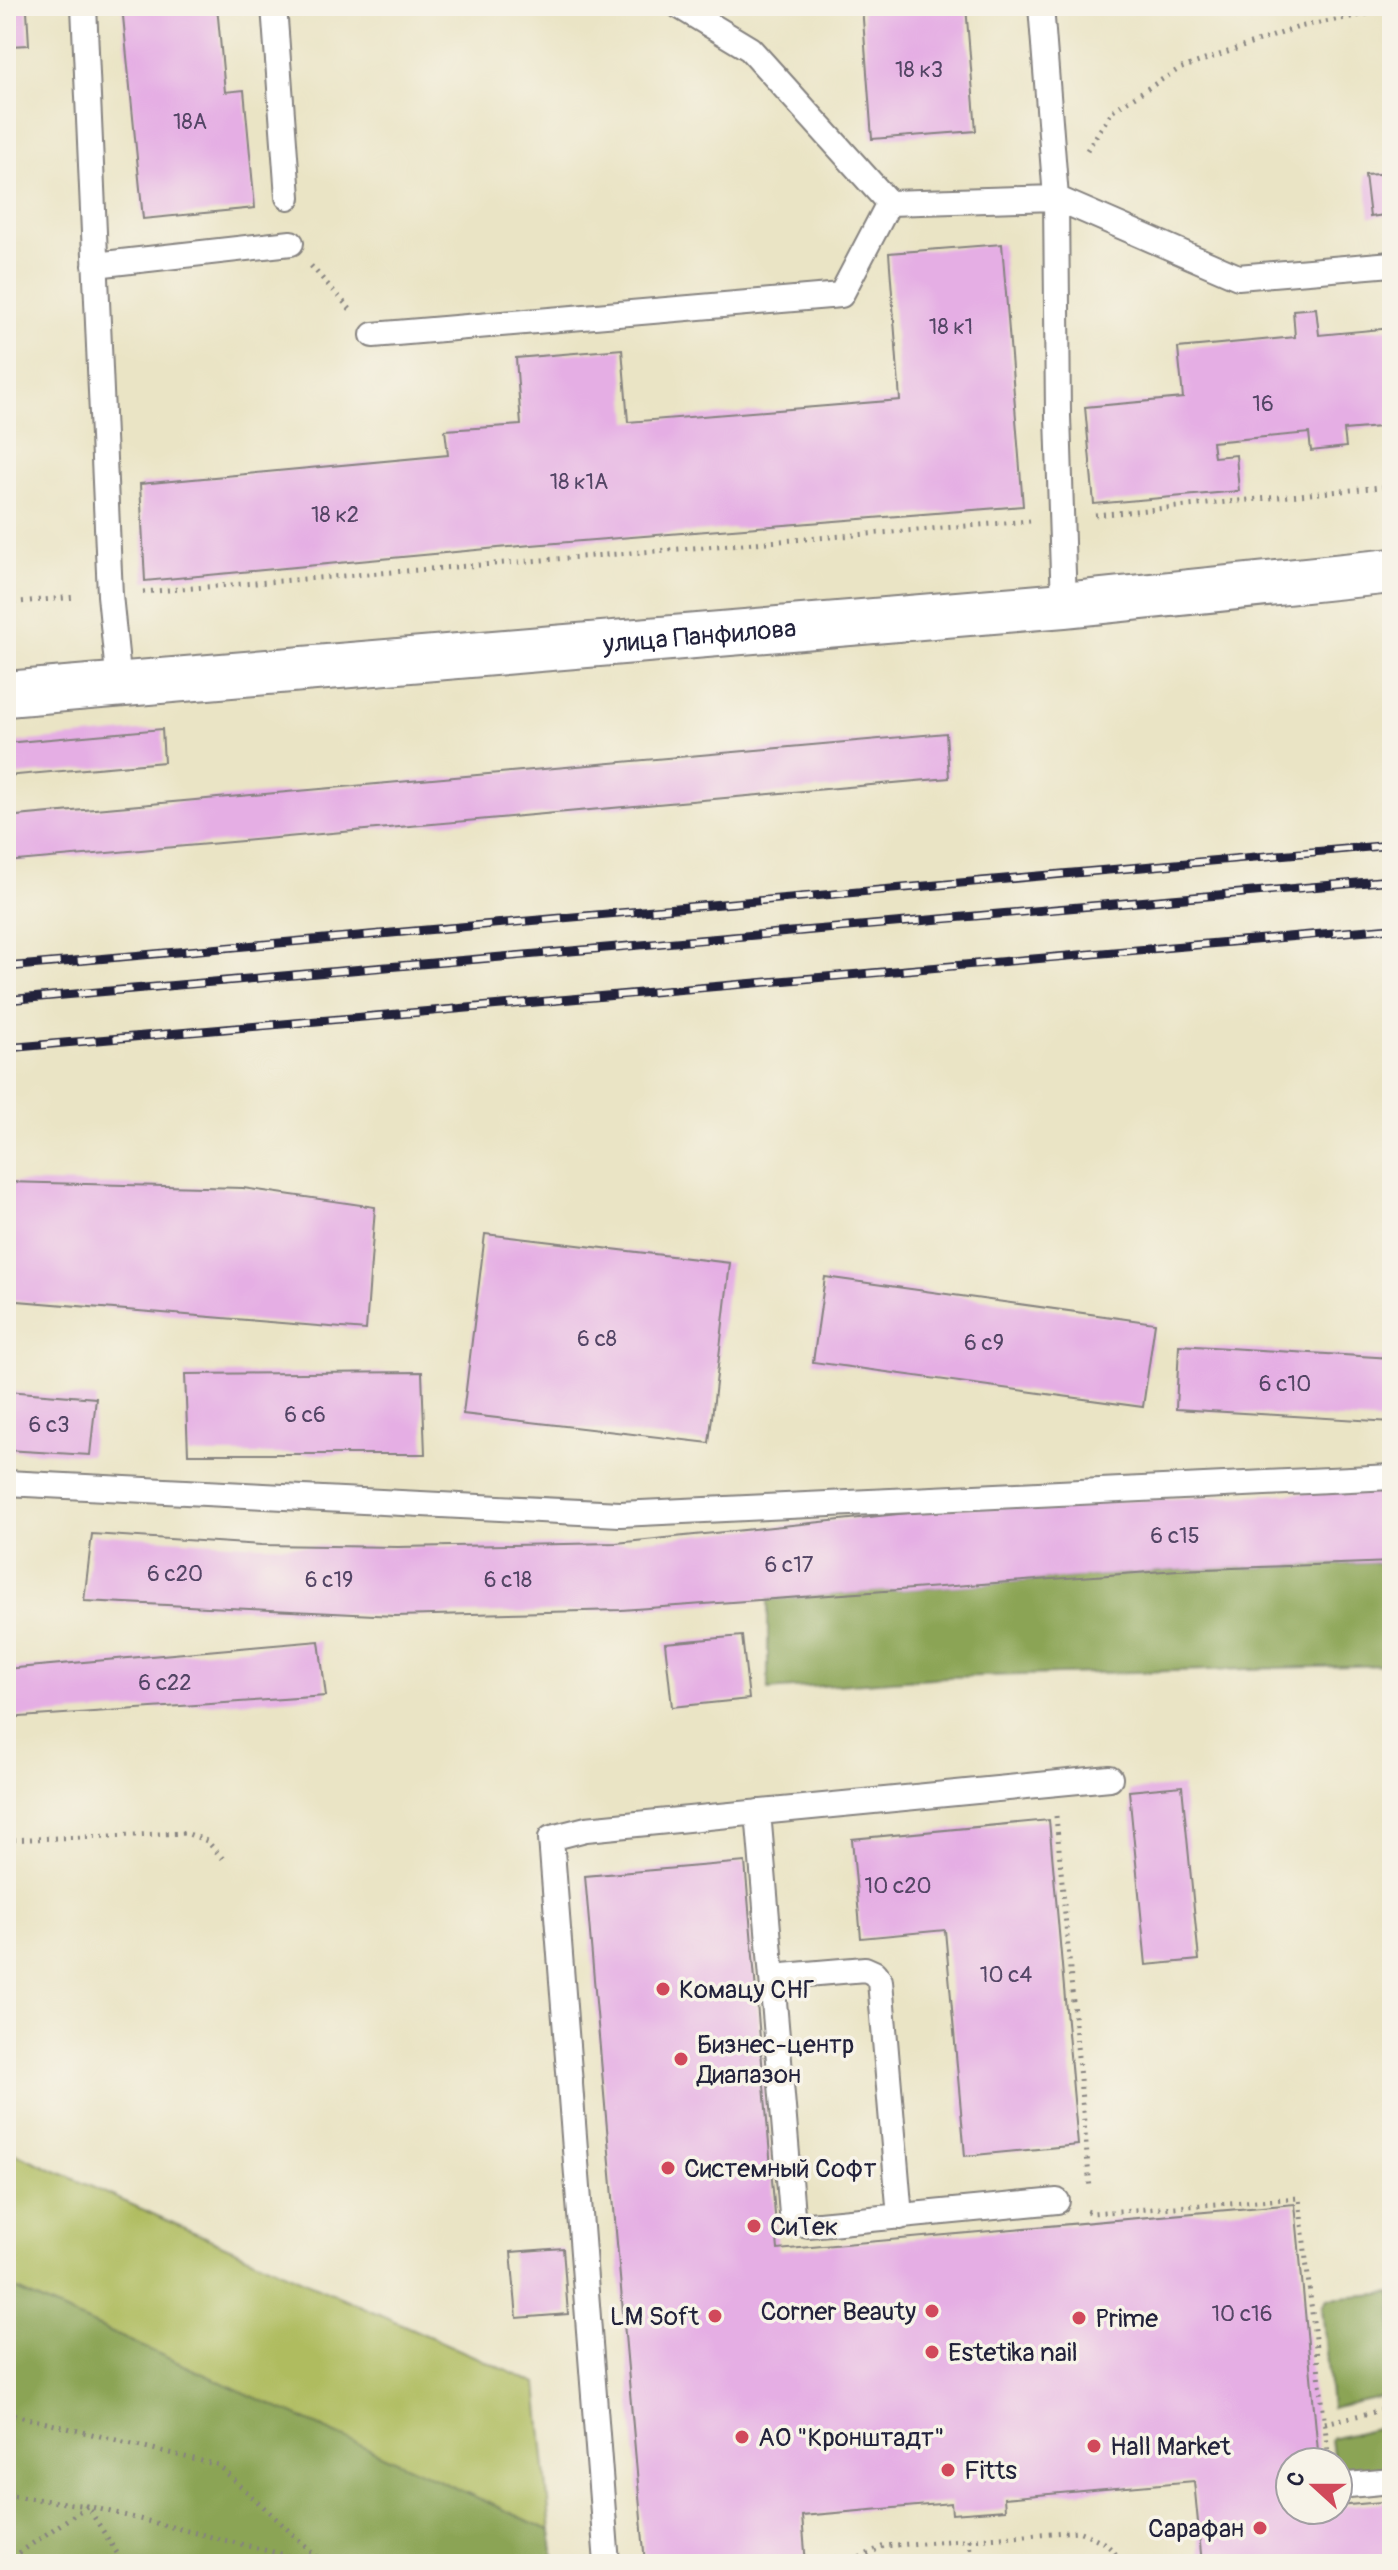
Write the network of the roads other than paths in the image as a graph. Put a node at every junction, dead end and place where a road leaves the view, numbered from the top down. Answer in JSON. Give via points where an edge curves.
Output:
{"nodes":[{"id":1,"x":84,"y":6,"type":"edge"},
{"id":2,"x":274,"y":6,"type":"edge"},
{"id":3,"x":679,"y":6,"type":"edge"},
{"id":4,"x":1041,"y":6,"type":"edge"},
{"id":5,"x":288,"y":197,"type":"dead end"},
{"id":6,"x":1056,"y":198,"type":"junction"},
{"id":7,"x":889,"y":203,"type":"junction"},
{"id":8,"x":291,"y":243,"type":"road end"},
{"id":9,"x":1392,"y":264,"type":"edge"},
{"id":10,"x":95,"y":265,"type":"junction"},
{"id":11,"x":373,"y":335,"type":"road end"},
{"id":12,"x":1392,"y":571,"type":"edge"},
{"id":13,"x":1064,"y":605,"type":"junction"},
{"id":14,"x":119,"y":684,"type":"junction"},
{"id":15,"x":6,"y":694,"type":"edge"},
{"id":16,"x":1392,"y":1477,"type":"edge"},
{"id":17,"x":6,"y":1483,"type":"edge"},
{"id":18,"x":1110,"y":1778,"type":"dead end"},
{"id":19,"x":758,"y":1812,"type":"junction"},
{"id":20,"x":772,"y":1977,"type":"junction"},
{"id":21,"x":1057,"y":2201,"type":"road end"},
{"id":22,"x":900,"y":2217,"type":"junction"},
{"id":23,"x":1392,"y":2481,"type":"edge"},
{"id":24,"x":1354,"y":2485,"type":"edge"},
{"id":25,"x":607,"y":2564,"type":"edge"}],
"edges":[{"from":1,"to":10,"type":"lane"},
{"from":2,"to":5,"type":"lane"},
{"from":3,"to":7,"type":"lane","via":[[750,49]]},
{"from":4,"to":6,"type":"lane"},
{"from":6,"to":7,"type":"lane"},
{"from":6,"to":9,"type":"lane","via":[[1238,277]]},
{"from":6,"to":13,"type":"lane"},
{"from":7,"to":11,"type":"lane","via":[[841,295]]},
{"from":8,"to":10,"type":"lane"},
{"from":10,"to":14,"type":"lane"},
{"from":12,"to":13,"type":"street","name":"улица Панфилова"},
{"from":13,"to":14,"type":"street","name":"улица Панфилова"},
{"from":14,"to":15,"type":"street","name":"улица Панфилова"},
{"from":16,"to":17,"type":"lane","via":[[620,1514]]},
{"from":18,"to":19,"type":"lane"},
{"from":19,"to":20,"type":"lane"},
{"from":19,"to":25,"type":"lane","via":[[586,1829],[551,1838]]},
{"from":20,"to":22,"type":"lane","via":[[865,1969],[880,1981]]},
{"from":20,"to":22,"type":"lane","via":[[792,2214],[798,2223],[809,2225]]},
{"from":21,"to":22,"type":"lane"},
{"from":23,"to":24,"type":"lane"}]}
